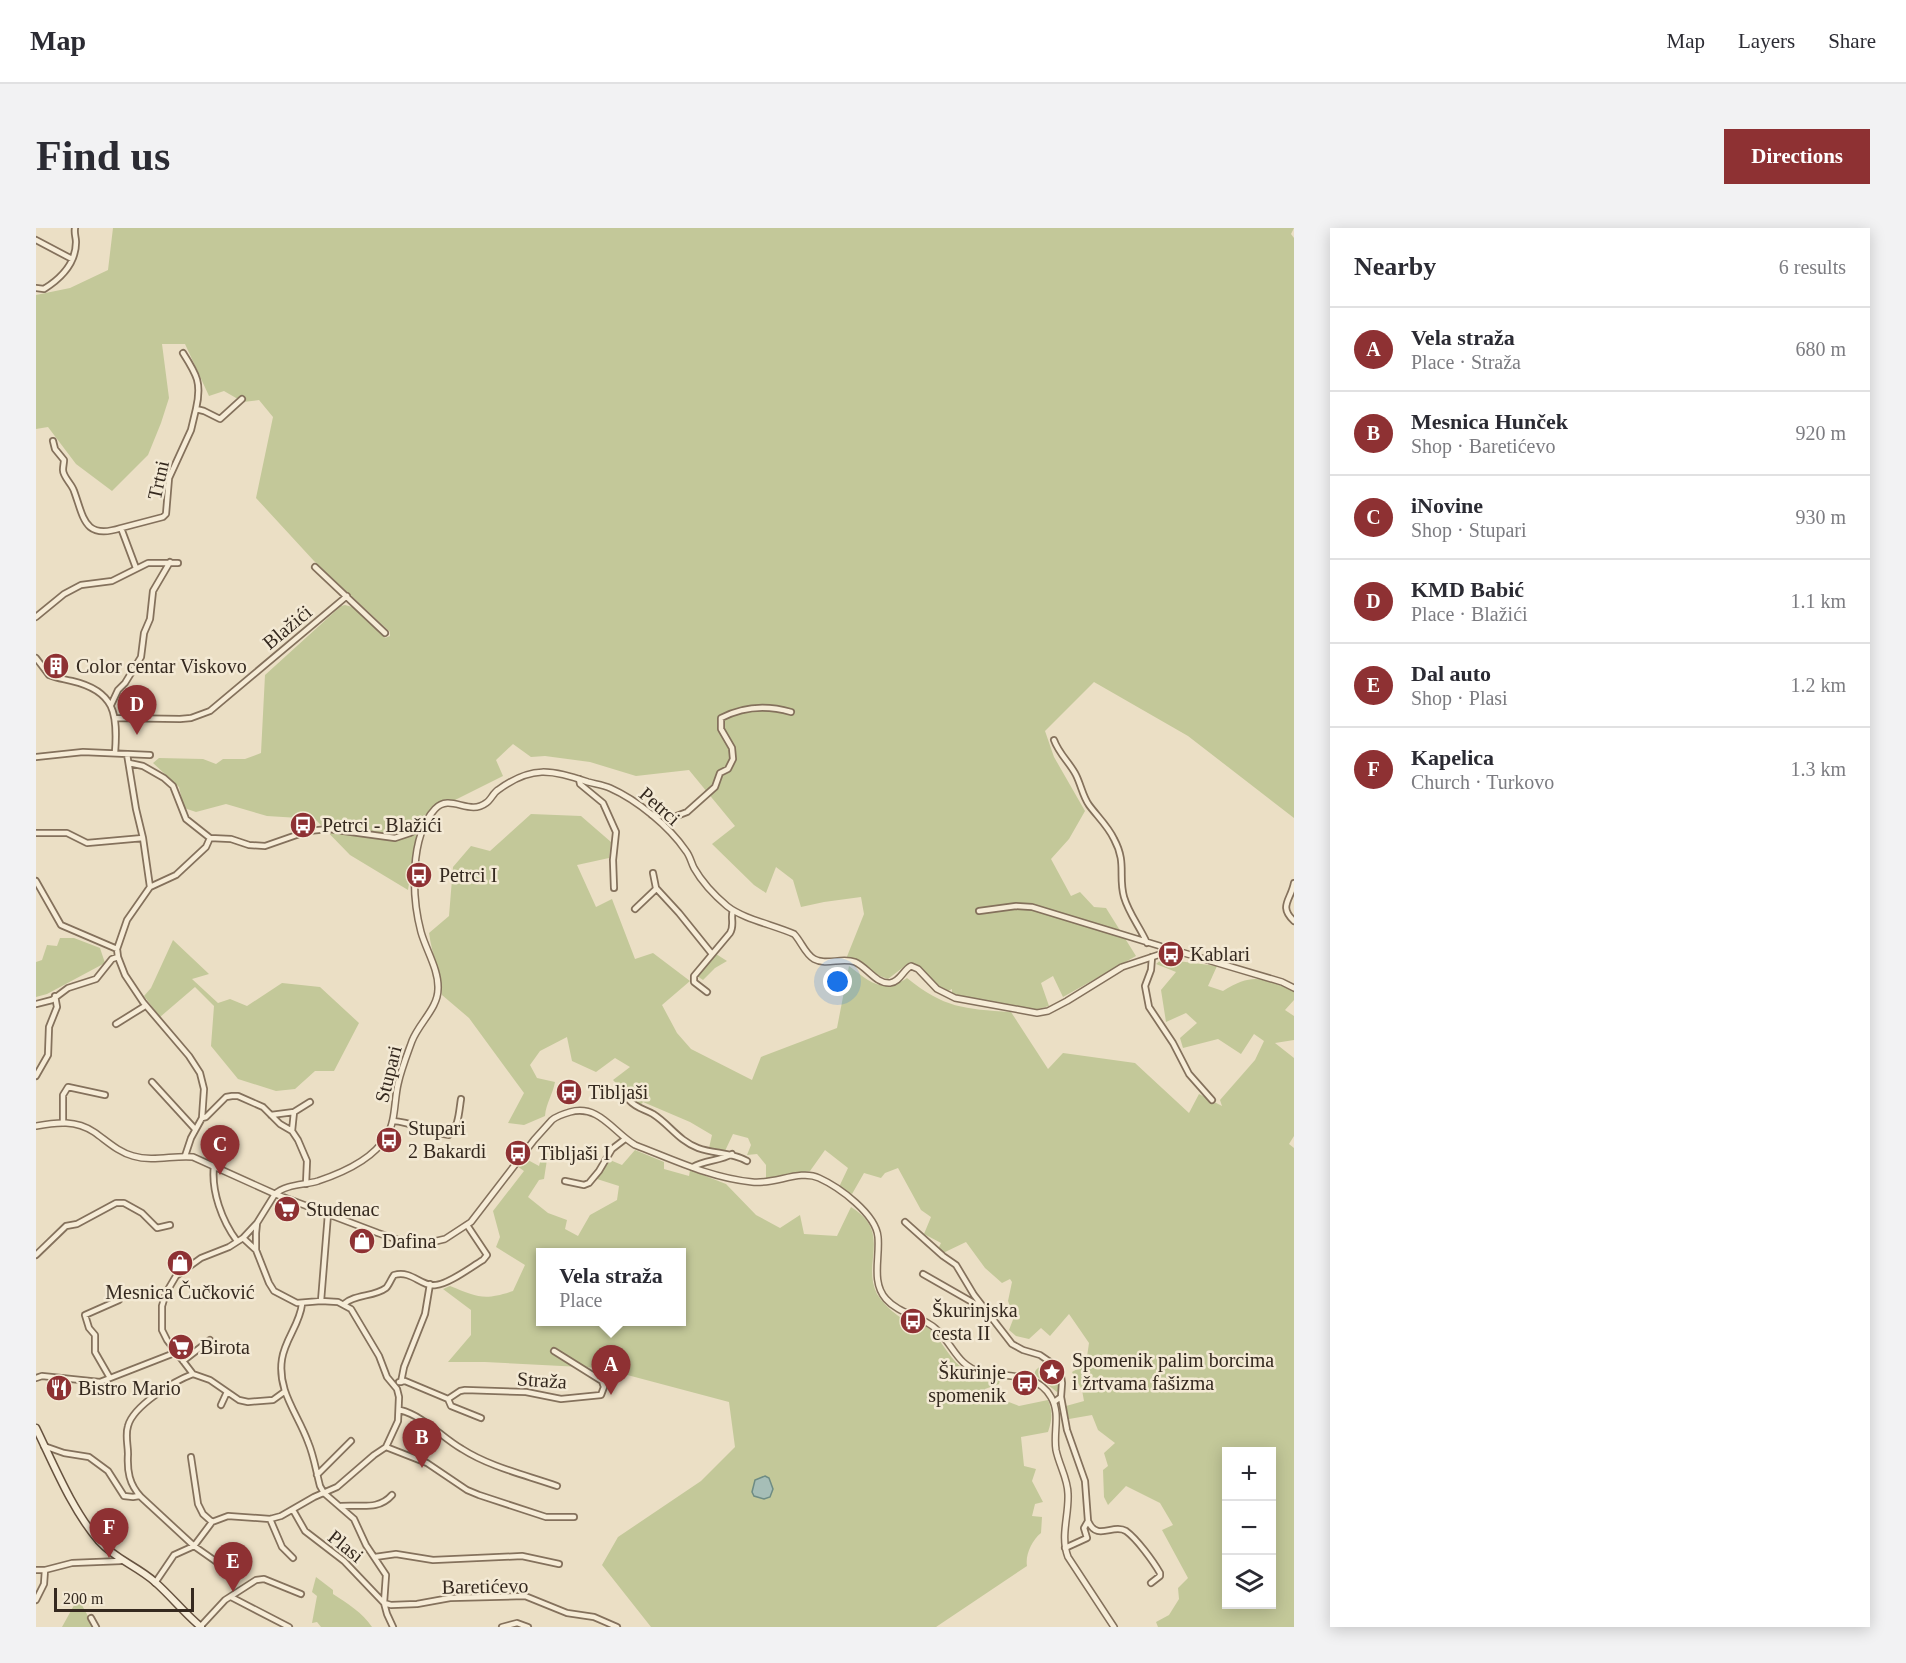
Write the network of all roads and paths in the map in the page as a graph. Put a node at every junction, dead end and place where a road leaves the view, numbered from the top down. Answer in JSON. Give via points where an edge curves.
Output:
{"nodes":[{"id":1,"x":75,"y":228,"type":"edge"},
{"id":2,"x":36,"y":240,"type":"edge"},
{"id":3,"x":72,"y":259,"type":"junction"},
{"id":4,"x":36,"y":288,"type":"edge"},
{"id":5,"x":183,"y":353,"type":"dead end"},
{"id":6,"x":242,"y":399,"type":"dead end"},
{"id":7,"x":196,"y":409,"type":"junction"},
{"id":8,"x":53,"y":441,"type":"dead end"},
{"id":9,"x":121,"y":528,"type":"junction"},
{"id":10,"x":170,"y":562,"type":"junction"},
{"id":11,"x":178,"y":563,"type":"dead end"},
{"id":12,"x":315,"y":567,"type":"dead end"},
{"id":13,"x":136,"y":568,"type":"junction"},
{"id":14,"x":346,"y":596,"type":"junction"},
{"id":15,"x":36,"y":617,"type":"edge"},
{"id":16,"x":385,"y":633,"type":"dead end"},
{"id":17,"x":36,"y":658,"type":"edge"},
{"id":18,"x":111,"y":705,"type":"junction"},
{"id":19,"x":791,"y":712,"type":"dead end"},
{"id":20,"x":116,"y":718,"type":"junction"},
{"id":21,"x":1054,"y":740,"type":"dead end"},
{"id":22,"x":115,"y":753,"type":"junction"},
{"id":23,"x":127,"y":754,"type":"junction"},
{"id":24,"x":150,"y":755,"type":"dead end"},
{"id":25,"x":36,"y":757,"type":"edge"},
{"id":26,"x":129,"y":763,"type":"junction"},
{"id":27,"x":579,"y":779,"type":"junction"},
{"id":28,"x":652,"y":815,"type":"junction"},
{"id":29,"x":424,"y":825,"type":"junction"},
{"id":30,"x":36,"y":832,"type":"edge"},
{"id":31,"x":143,"y":838,"type":"junction"},
{"id":32,"x":210,"y":838,"type":"junction"},
{"id":33,"x":653,"y":873,"type":"dead end"},
{"id":34,"x":36,"y":881,"type":"edge"},
{"id":35,"x":1294,"y":883,"type":"edge"},
{"id":36,"x":150,"y":887,"type":"junction"},
{"id":37,"x":614,"y":888,"type":"dead end"},
{"id":38,"x":657,"y":889,"type":"junction"},
{"id":39,"x":635,"y":909,"type":"dead end"},
{"id":40,"x":734,"y":911,"type":"junction"},
{"id":41,"x":979,"y":911,"type":"dead end"},
{"id":42,"x":1294,"y":921,"type":"edge"},
{"id":43,"x":421,"y":932,"type":"joint"},
{"id":44,"x":1147,"y":943,"type":"junction"},
{"id":45,"x":117,"y":949,"type":"junction"},
{"id":46,"x":1167,"y":952,"type":"junction"},
{"id":47,"x":712,"y":954,"type":"junction"},
{"id":48,"x":118,"y":957,"type":"junction"},
{"id":49,"x":1152,"y":957,"type":"junction"},
{"id":50,"x":1293,"y":986,"type":"edge"},
{"id":51,"x":707,"y":992,"type":"dead end"},
{"id":52,"x":55,"y":996,"type":"junction"},
{"id":53,"x":36,"y":1004,"type":"edge"},
{"id":54,"x":145,"y":1006,"type":"junction"},
{"id":55,"x":116,"y":1024,"type":"dead end"},
{"id":56,"x":36,"y":1076,"type":"edge"},
{"id":57,"x":152,"y":1082,"type":"dead end"},
{"id":58,"x":105,"y":1095,"type":"dead end"},
{"id":59,"x":461,"y":1099,"type":"dead end"},
{"id":60,"x":629,"y":1100,"type":"dead end"},
{"id":61,"x":1212,"y":1100,"type":"dead end"},
{"id":62,"x":310,"y":1102,"type":"dead end"},
{"id":63,"x":294,"y":1112,"type":"junction"},
{"id":64,"x":271,"y":1115,"type":"junction"},
{"id":65,"x":201,"y":1118,"type":"junction"},
{"id":66,"x":393,"y":1121,"type":"junction"},
{"id":67,"x":63,"y":1123,"type":"junction"},
{"id":68,"x":36,"y":1126,"type":"edge"},
{"id":69,"x":195,"y":1129,"type":"junction"},
{"id":70,"x":292,"y":1131,"type":"junction"},
{"id":71,"x":625,"y":1139,"type":"junction"},
{"id":72,"x":732,"y":1154,"type":"junction"},
{"id":73,"x":185,"y":1156,"type":"junction"},
{"id":74,"x":747,"y":1161,"type":"dead end"},
{"id":75,"x":214,"y":1166,"type":"junction"},
{"id":76,"x":693,"y":1167,"type":"junction"},
{"id":77,"x":564,"y":1181,"type":"dead end"},
{"id":78,"x":306,"y":1184,"type":"junction"},
{"id":79,"x":275,"y":1194,"type":"junction"},
{"id":80,"x":328,"y":1214,"type":"junction"},
{"id":81,"x":905,"y":1222,"type":"dead end"},
{"id":82,"x":257,"y":1223,"type":"junction"},
{"id":83,"x":170,"y":1225,"type":"dead end"},
{"id":84,"x":467,"y":1225,"type":"junction"},
{"id":85,"x":243,"y":1238,"type":"junction"},
{"id":86,"x":237,"y":1241,"type":"junction"},
{"id":87,"x":256,"y":1250,"type":"junction"},
{"id":88,"x":36,"y":1255,"type":"edge"},
{"id":89,"x":923,"y":1274,"type":"dead end"},
{"id":90,"x":430,"y":1284,"type":"junction"},
{"id":91,"x":119,"y":1300,"type":"dead end"},
{"id":92,"x":321,"y":1300,"type":"junction"},
{"id":93,"x":302,"y":1304,"type":"junction"},
{"id":94,"x":344,"y":1304,"type":"junction"},
{"id":95,"x":986,"y":1310,"type":"junction"},
{"id":96,"x":210,"y":1340,"type":"dead end"},
{"id":97,"x":177,"y":1352,"type":"junction"},
{"id":98,"x":554,"y":1352,"type":"dead end"},
{"id":99,"x":183,"y":1360,"type":"junction"},
{"id":100,"x":193,"y":1374,"type":"junction"},
{"id":101,"x":36,"y":1378,"type":"edge"},
{"id":102,"x":110,"y":1378,"type":"junction"},
{"id":103,"x":401,"y":1382,"type":"junction"},
{"id":104,"x":394,"y":1385,"type":"junction"},
{"id":105,"x":227,"y":1392,"type":"junction"},
{"id":106,"x":284,"y":1392,"type":"junction"},
{"id":107,"x":1061,"y":1397,"type":"junction"},
{"id":108,"x":448,"y":1399,"type":"junction"},
{"id":109,"x":1054,"y":1402,"type":"junction"},
{"id":110,"x":221,"y":1405,"type":"dead end"},
{"id":111,"x":400,"y":1410,"type":"junction"},
{"id":112,"x":481,"y":1418,"type":"dead end"},
{"id":113,"x":36,"y":1428,"type":"edge"},
{"id":114,"x":351,"y":1441,"type":"dead end"},
{"id":115,"x":44,"y":1446,"type":"junction"},
{"id":116,"x":386,"y":1447,"type":"junction"},
{"id":117,"x":191,"y":1457,"type":"dead end"},
{"id":118,"x":316,"y":1475,"type":"junction"},
{"id":119,"x":557,"y":1486,"type":"dead end"},
{"id":120,"x":324,"y":1493,"type":"junction"},
{"id":121,"x":392,"y":1495,"type":"dead end"},
{"id":122,"x":140,"y":1496,"type":"junction"},
{"id":123,"x":341,"y":1506,"type":"junction"},
{"id":124,"x":293,"y":1510,"type":"junction"},
{"id":125,"x":574,"y":1517,"type":"dead end"},
{"id":126,"x":270,"y":1519,"type":"junction"},
{"id":127,"x":1088,"y":1521,"type":"junction"},
{"id":128,"x":212,"y":1522,"type":"junction"},
{"id":129,"x":194,"y":1546,"type":"junction"},
{"id":130,"x":1065,"y":1548,"type":"junction"},
{"id":131,"x":375,"y":1557,"type":"junction"},
{"id":132,"x":293,"y":1558,"type":"dead end"},
{"id":133,"x":121,"y":1561,"type":"junction"},
{"id":134,"x":559,"y":1564,"type":"dead end"},
{"id":135,"x":221,"y":1565,"type":"dead end"},
{"id":136,"x":36,"y":1570,"type":"edge"},
{"id":137,"x":45,"y":1570,"type":"junction"},
{"id":138,"x":155,"y":1582,"type":"junction"},
{"id":139,"x":1151,"y":1583,"type":"dead end"},
{"id":140,"x":301,"y":1594,"type":"dead end"},
{"id":141,"x":231,"y":1597,"type":"junction"},
{"id":142,"x":36,"y":1600,"type":"edge"},
{"id":143,"x":384,"y":1603,"type":"junction"},
{"id":144,"x":91,"y":1618,"type":"dead end"},
{"id":145,"x":96,"y":1627,"type":"edge"},
{"id":146,"x":201,"y":1627,"type":"edge"},
{"id":147,"x":289,"y":1627,"type":"edge"},
{"id":148,"x":393,"y":1627,"type":"edge"},
{"id":149,"x":502,"y":1627,"type":"edge"},
{"id":150,"x":528,"y":1627,"type":"edge"},
{"id":151,"x":617,"y":1627,"type":"edge"},
{"id":152,"x":1114,"y":1627,"type":"edge"}],
"edges":[{"from":1,"to":3,"type":"street"},
{"from":2,"to":3,"type":"street"},
{"from":3,"to":4,"type":"street","via":[[59,279],[44,289]]},
{"from":5,"to":7,"type":"street","name":"Trtni","via":[[198,381]]},
{"from":6,"to":7,"type":"street","via":[[220,419]]},
{"from":7,"to":9,"type":"street","name":"Trtni","via":[[169,478],[166,514]]},
{"from":8,"to":9,"type":"street","name":"Trtni","via":[[64,460],[63,471],[85,522],[99,531]]},
{"from":9,"to":13,"type":"street"},
{"from":10,"to":11,"type":"street"},
{"from":10,"to":13,"type":"street"},
{"from":10,"to":18,"type":"street","via":[[153,591],[141,657]]},
{"from":12,"to":14,"type":"street"},
{"from":13,"to":15,"type":"street","via":[[112,581],[73,589]]},
{"from":14,"to":16,"type":"street"},
{"from":14,"to":20,"type":"street","name":"Blažići","via":[[210,711],[180,719]]},
{"from":17,"to":18,"type":"street","via":[[49,675],[85,685]]},
{"from":18,"to":20,"type":"street"},
{"from":19,"to":28,"type":"street","via":[[760,707],[721,718],[721,729],[732,748],[733,759],[728,769],[720,773],[715,787],[687,812],[674,817]]},
{"from":20,"to":22,"type":"street"},
{"from":21,"to":44,"type":"street","via":[[1077,776],[1087,803],[1117,844],[1122,855],[1124,897]]},
{"from":22,"to":23,"type":"street"},
{"from":22,"to":25,"type":"street"},
{"from":23,"to":24,"type":"street"},
{"from":23,"to":26,"type":"street"},
{"from":26,"to":31,"type":"street"},
{"from":26,"to":32,"type":"street","via":[[143,766],[173,786],[186,819]]},
{"from":27,"to":28,"type":"street","name":"Petrci","via":[[608,787]]},
{"from":27,"to":29,"type":"street","name":"Petrci","via":[[540,771],[496,790],[478,807],[443,803]]},
{"from":27,"to":37,"type":"street","via":[[603,804],[616,832]]},
{"from":28,"to":40,"type":"street","name":"Petrci","via":[[687,852],[702,881]]},
{"from":29,"to":32,"type":"street","via":[[395,838],[329,829],[308,831],[265,846]]},
{"from":29,"to":43,"type":"street","name":"Petrci","via":[[414,872]]},
{"from":30,"to":31,"type":"street","via":[[67,833],[87,843]]},
{"from":31,"to":36,"type":"street"},
{"from":32,"to":36,"type":"street","via":[[206,847],[176,875]]},
{"from":33,"to":38,"type":"street"},
{"from":34,"to":45,"type":"street","via":[[61,925]]},
{"from":35,"to":42,"type":"street","via":[[1285,907]]},
{"from":36,"to":45,"type":"street","via":[[128,920]]},
{"from":38,"to":39,"type":"street"},
{"from":38,"to":47,"type":"street"},
{"from":40,"to":47,"type":"street","via":[[733,929]]},
{"from":40,"to":49,"type":"street","name":"Petrci","via":[[794,934],[810,957],[825,963],[856,963],[874,977],[892,983],[911,966],[937,989],[955,998],[1037,1013],[1067,1001],[1122,967]]},
{"from":41,"to":44,"type":"street","via":[[1032,907]]},
{"from":43,"to":66,"type":"street","name":"Stupari","via":[[437,975],[438,989],[435,1005],[413,1039],[398,1083]]},
{"from":44,"to":46,"type":"street"},
{"from":45,"to":48,"type":"street"},
{"from":46,"to":49,"type":"street"},
{"from":46,"to":50,"type":"street","via":[[1184,953]]},
{"from":47,"to":51,"type":"street","via":[[693,979]]},
{"from":48,"to":52,"type":"street","via":[[96,979]]},
{"from":48,"to":54,"type":"street"},
{"from":49,"to":61,"type":"street","via":[[1145,986],[1149,1007],[1189,1074]]},
{"from":52,"to":53,"type":"street"},
{"from":52,"to":56,"type":"street","via":[[57,1007],[49,1027],[48,1055]]},
{"from":54,"to":55,"type":"street"},
{"from":54,"to":65,"type":"street","via":[[200,1073],[204,1089]]},
{"from":57,"to":69,"type":"street"},
{"from":58,"to":67,"type":"street","via":[[68,1087],[63,1095]]},
{"from":59,"to":66,"type":"street","via":[[456,1124],[449,1135]]},
{"from":60,"to":72,"type":"street","via":[[684,1141],[708,1151]]},
{"from":62,"to":63,"type":"street"},
{"from":63,"to":64,"type":"street"},
{"from":63,"to":70,"type":"street"},
{"from":64,"to":65,"type":"street","via":[[263,1107],[232,1096]]},
{"from":64,"to":70,"type":"street"},
{"from":65,"to":69,"type":"street"},
{"from":66,"to":78,"type":"street","name":"Stupari","via":[[380,1147],[363,1160]]},
{"from":67,"to":68,"type":"street"},
{"from":67,"to":73,"type":"street","via":[[83,1126],[133,1156]]},
{"from":69,"to":73,"type":"street"},
{"from":70,"to":78,"type":"street","via":[[307,1161]]},
{"from":71,"to":76,"type":"street"},
{"from":71,"to":77,"type":"street","via":[[612,1149],[589,1183]]},
{"from":71,"to":84,"type":"street","via":[[590,1111],[557,1116]]},
{"from":72,"to":74,"type":"street"},
{"from":72,"to":76,"type":"street"},
{"from":73,"to":75,"type":"street"},
{"from":75,"to":79,"type":"street"},
{"from":75,"to":86,"type":"street","via":[[212,1180],[227,1225]]},
{"from":76,"to":109,"type":"street","via":[[755,1183],[806,1174],[816,1176],[866,1212],[876,1228],[878,1281],[890,1304],[936,1329],[967,1366],[980,1372],[1034,1381]]},
{"from":78,"to":79,"type":"street","name":"Stupari"},
{"from":79,"to":80,"type":"street"},
{"from":79,"to":82,"type":"street"},
{"from":80,"to":84,"type":"street","via":[[411,1243],[445,1239]]},
{"from":80,"to":92,"type":"street"},
{"from":81,"to":95,"type":"street","via":[[956,1265]]},
{"from":82,"to":85,"type":"street"},
{"from":82,"to":87,"type":"street"},
{"from":83,"to":88,"type":"street","via":[[158,1228],[142,1213],[116,1203],[66,1226]]},
{"from":84,"to":90,"type":"street","via":[[487,1255],[444,1282]]},
{"from":85,"to":86,"type":"street"},
{"from":85,"to":87,"type":"street"},
{"from":86,"to":97,"type":"street","via":[[182,1270],[170,1284],[162,1306],[162,1330]]},
{"from":87,"to":93,"type":"street","via":[[274,1291]]},
{"from":89,"to":95,"type":"street"},
{"from":90,"to":94,"type":"street","via":[[401,1273],[394,1275],[387,1287]]},
{"from":90,"to":103,"type":"street","via":[[424,1316]]},
{"from":91,"to":102,"type":"street","via":[[85,1315],[95,1335],[95,1352]]},
{"from":92,"to":93,"type":"street"},
{"from":92,"to":94,"type":"street"},
{"from":93,"to":106,"type":"street","via":[[300,1319],[284,1349]]},
{"from":94,"to":104,"type":"street","via":[[357,1317]]},
{"from":95,"to":107,"type":"street","via":[[1016,1347],[1053,1363],[1062,1383]]},
{"from":96,"to":99,"type":"street"},
{"from":97,"to":99,"type":"street"},
{"from":97,"to":102,"type":"street"},
{"from":98,"to":108,"type":"street","name":"Straža","via":[[602,1381],[601,1395],[561,1399],[526,1392],[465,1390]]},
{"from":99,"to":100,"type":"street"},
{"from":100,"to":105,"type":"street"},
{"from":100,"to":122,"type":"street","via":[[161,1391],[129,1421],[129,1479]]},
{"from":101,"to":102,"type":"street","via":[[93,1382]]},
{"from":103,"to":104,"type":"street"},
{"from":103,"to":108,"type":"street"},
{"from":104,"to":111,"type":"street"},
{"from":105,"to":106,"type":"street","via":[[248,1402],[273,1400]]},
{"from":105,"to":110,"type":"street"},
{"from":106,"to":118,"type":"street","via":[[308,1440]]},
{"from":107,"to":109,"type":"street"},
{"from":107,"to":127,"type":"street","via":[[1067,1430],[1085,1481]]},
{"from":108,"to":112,"type":"street","via":[[451,1406]]},
{"from":109,"to":130,"type":"street","via":[[1056,1451],[1069,1496]]},
{"from":111,"to":116,"type":"street"},
{"from":111,"to":119,"type":"street","via":[[416,1416],[479,1458]]},
{"from":113,"to":115,"type":"main road"},
{"from":114,"to":118,"type":"street"},
{"from":115,"to":122,"type":"street","via":[[89,1457],[114,1479],[123,1496]]},
{"from":115,"to":133,"type":"main road","via":[[82,1517],[98,1540]]},
{"from":116,"to":120,"type":"street"},
{"from":116,"to":125,"type":"street","via":[[427,1463],[479,1495],[546,1517]]},
{"from":117,"to":128,"type":"street","via":[[198,1504]]},
{"from":118,"to":120,"type":"street"},
{"from":120,"to":123,"type":"street"},
{"from":120,"to":124,"type":"street"},
{"from":121,"to":123,"type":"street","via":[[386,1502],[369,1507]]},
{"from":122,"to":129,"type":"street"},
{"from":123,"to":131,"type":"street","via":[[354,1519]]},
{"from":124,"to":126,"type":"street"},
{"from":124,"to":143,"type":"street","name":"Plasi","via":[[305,1531],[344,1562]]},
{"from":126,"to":128,"type":"street","via":[[228,1516]]},
{"from":126,"to":132,"type":"street","via":[[282,1547]]},
{"from":127,"to":130,"type":"street","via":[[1084,1528],[1087,1538]]},
{"from":127,"to":139,"type":"street","via":[[1096,1531],[1127,1532],[1160,1573]]},
{"from":128,"to":129,"type":"street"},
{"from":129,"to":135,"type":"street"},
{"from":129,"to":138,"type":"street","via":[[174,1555]]},
{"from":130,"to":152,"type":"street"},
{"from":131,"to":134,"type":"street","name":"Baretićevo","via":[[396,1554],[433,1560],[522,1556]]},
{"from":131,"to":143,"type":"street","via":[[387,1579]]},
{"from":133,"to":137,"type":"street","via":[[72,1563]]},
{"from":133,"to":138,"type":"main road"},
{"from":136,"to":137,"type":"street"},
{"from":137,"to":142,"type":"street","via":[[44,1584]]},
{"from":138,"to":146,"type":"main road"},
{"from":140,"to":141,"type":"street","via":[[264,1579],[249,1583]]},
{"from":141,"to":146,"type":"street"},
{"from":141,"to":147,"type":"street"},
{"from":143,"to":148,"type":"street"},
{"from":143,"to":151,"type":"street","name":"Baretićevo","via":[[525,1596],[567,1614],[594,1617]]},
{"from":144,"to":145,"type":"street"},
{"from":149,"to":150,"type":"street","name":"Baretićevo","via":[[517,1623]]}]}
